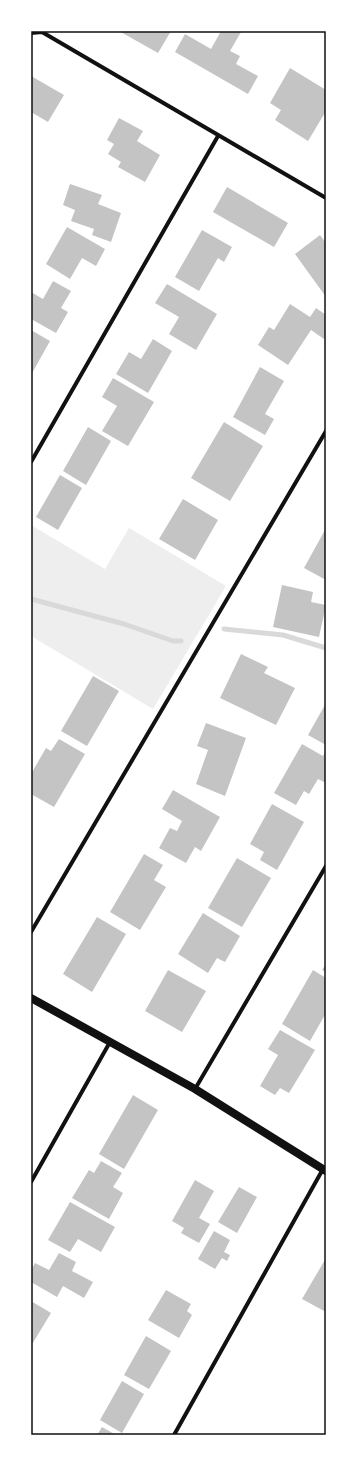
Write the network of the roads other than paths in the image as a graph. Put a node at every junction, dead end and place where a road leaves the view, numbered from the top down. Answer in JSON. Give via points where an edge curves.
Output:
{"nodes":[{"id":1,"x":31,"y":33,"type":"edge"},
{"id":2,"x":218,"y":136,"type":"junction"},
{"id":3,"x":326,"y":198,"type":"edge"},
{"id":4,"x":326,"y":431,"type":"edge"},
{"id":5,"x":31,"y":462,"type":"edge"},
{"id":6,"x":326,"y":866,"type":"edge"},
{"id":7,"x":31,"y":932,"type":"edge"},
{"id":8,"x":31,"y":998,"type":"edge"},
{"id":9,"x":110,"y":1042,"type":"junction"},
{"id":10,"x":195,"y":1089,"type":"junction"},
{"id":11,"x":324,"y":1170,"type":"edge"},
{"id":12,"x":31,"y":1182,"type":"edge"},
{"id":13,"x":174,"y":1435,"type":"edge"}],
"edges":[{"from":1,"to":2,"type":"street","via":[[42,32]]},
{"from":2,"to":3,"type":"street"},
{"from":2,"to":5,"type":"street"},
{"from":4,"to":7,"type":"street"},
{"from":6,"to":10,"type":"street"},
{"from":8,"to":9,"type":"main road"},
{"from":9,"to":10,"type":"main road"},
{"from":9,"to":12,"type":"street"},
{"from":10,"to":11,"type":"main road"},
{"from":11,"to":13,"type":"street"}]}
